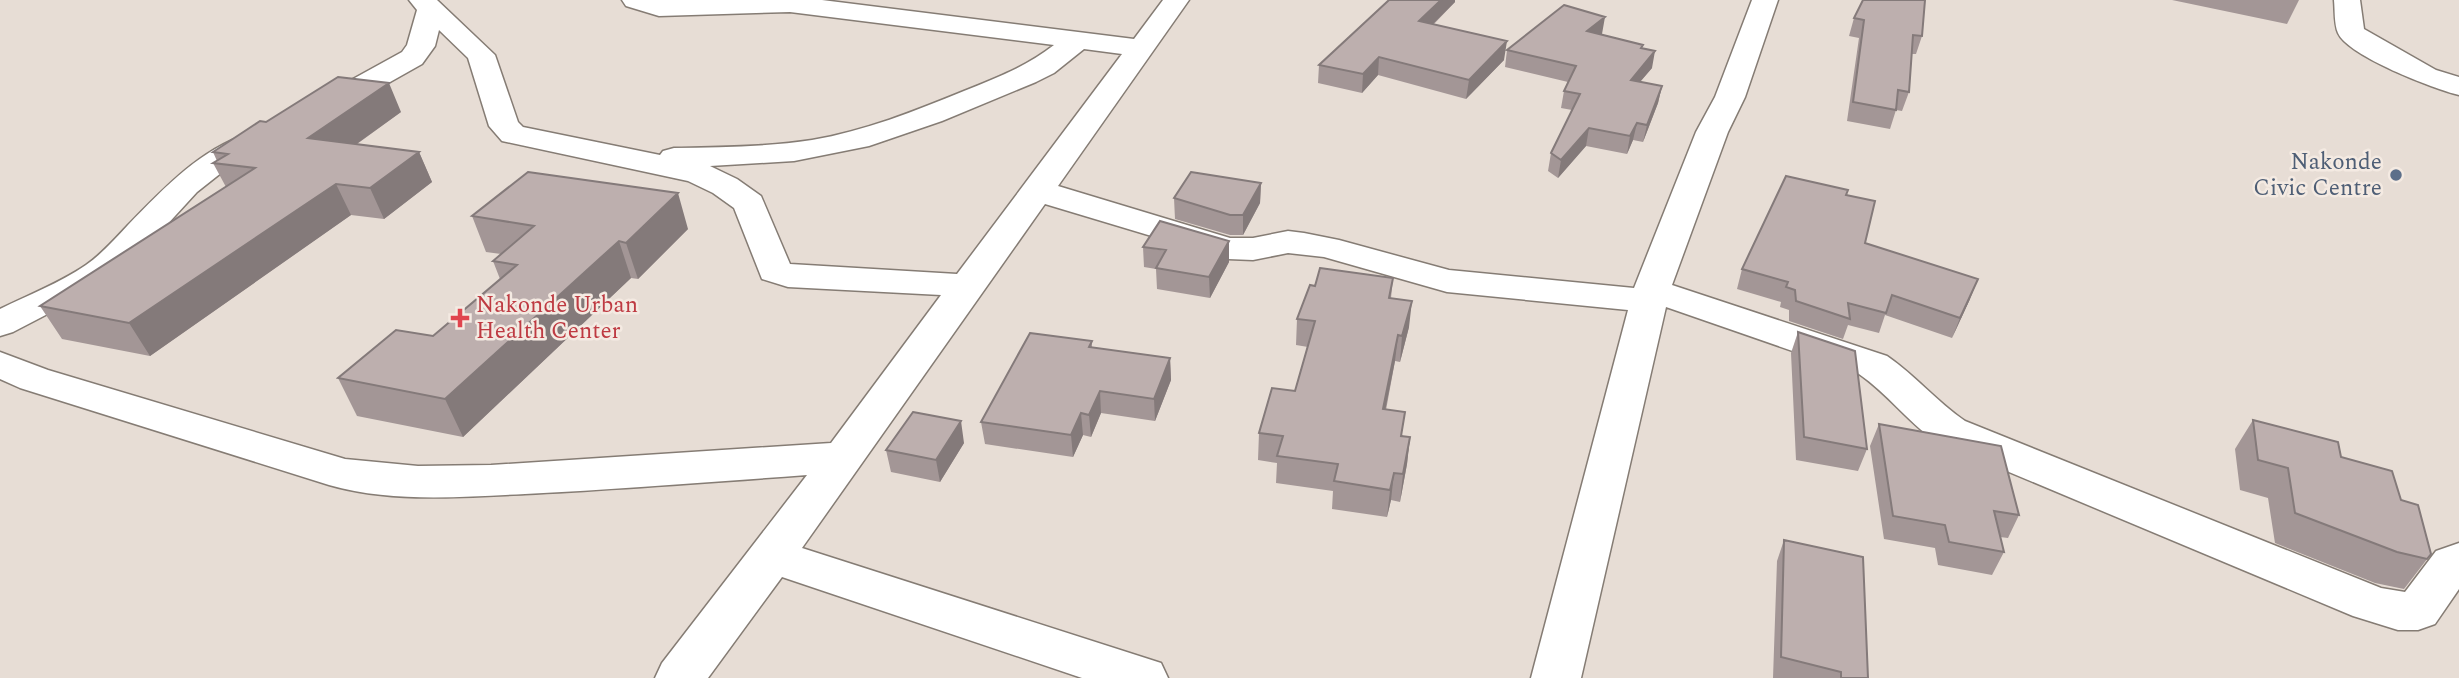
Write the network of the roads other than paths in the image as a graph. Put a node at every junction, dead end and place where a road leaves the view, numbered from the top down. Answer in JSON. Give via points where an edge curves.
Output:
{"nodes":[{"id":1,"x":635,"y":0,"type":"edge"},
{"id":2,"x":1176,"y":0,"type":"edge"},
{"id":3,"x":1765,"y":0,"type":"edge"},
{"id":4,"x":2347,"y":0,"type":"edge"},
{"id":5,"x":427,"y":4,"type":"edge"},
{"id":6,"x":1078,"y":40,"type":"junction"},
{"id":7,"x":1141,"y":48,"type":"junction"},
{"id":8,"x":2459,"y":86,"type":"edge"},
{"id":9,"x":629,"y":159,"type":"junction"},
{"id":10,"x":1038,"y":191,"type":"junction"},
{"id":11,"x":968,"y":286,"type":"junction"},
{"id":12,"x":1650,"y":295,"type":"junction"},
{"id":13,"x":0,"y":324,"type":"edge"},
{"id":14,"x":0,"y":364,"type":"edge"},
{"id":15,"x":844,"y":457,"type":"junction"},
{"id":16,"x":772,"y":556,"type":"junction"},
{"id":17,"x":2459,"y":560,"type":"edge"},
{"id":18,"x":680,"y":678,"type":"edge"},
{"id":19,"x":1143,"y":678,"type":"edge"},
{"id":20,"x":1556,"y":678,"type":"edge"}],
"edges":[{"from":1,"to":6,"type":"street","via":[[659,8],[790,4]]},
{"from":2,"to":7,"type":"street"},
{"from":3,"to":12,"type":"street"},
{"from":4,"to":8,"type":"street","via":[[2351,32],[2360,40],[2426,76]]},
{"from":5,"to":9,"type":"street","via":[[481,55],[504,126],[513,134]]},
{"from":5,"to":13,"type":"street","via":[[421,46],[412,58],[210,166],[98,272]]},
{"from":6,"to":7,"type":"street"},
{"from":6,"to":9,"type":"street","via":[[1026,76],[849,142],[761,155]]},
{"from":7,"to":10,"type":"street"},
{"from":9,"to":11,"type":"street","via":[[698,173],[749,203],[775,271],[788,276]]},
{"from":10,"to":11,"type":"street"},
{"from":10,"to":12,"type":"street","via":[[1228,248],[1304,244],[1447,281]]},
{"from":11,"to":15,"type":"street"},
{"from":12,"to":17,"type":"street","via":[[1873,365],[1950,431],[2370,603],[2418,611],[2452,563]]},
{"from":12,"to":20,"type":"street"},
{"from":14,"to":15,"type":"street","via":[[34,379],[344,474],[382,480],[421,483],[645,473]]},
{"from":15,"to":16,"type":"street"},
{"from":16,"to":18,"type":"street"},
{"from":16,"to":19,"type":"street"}]}
